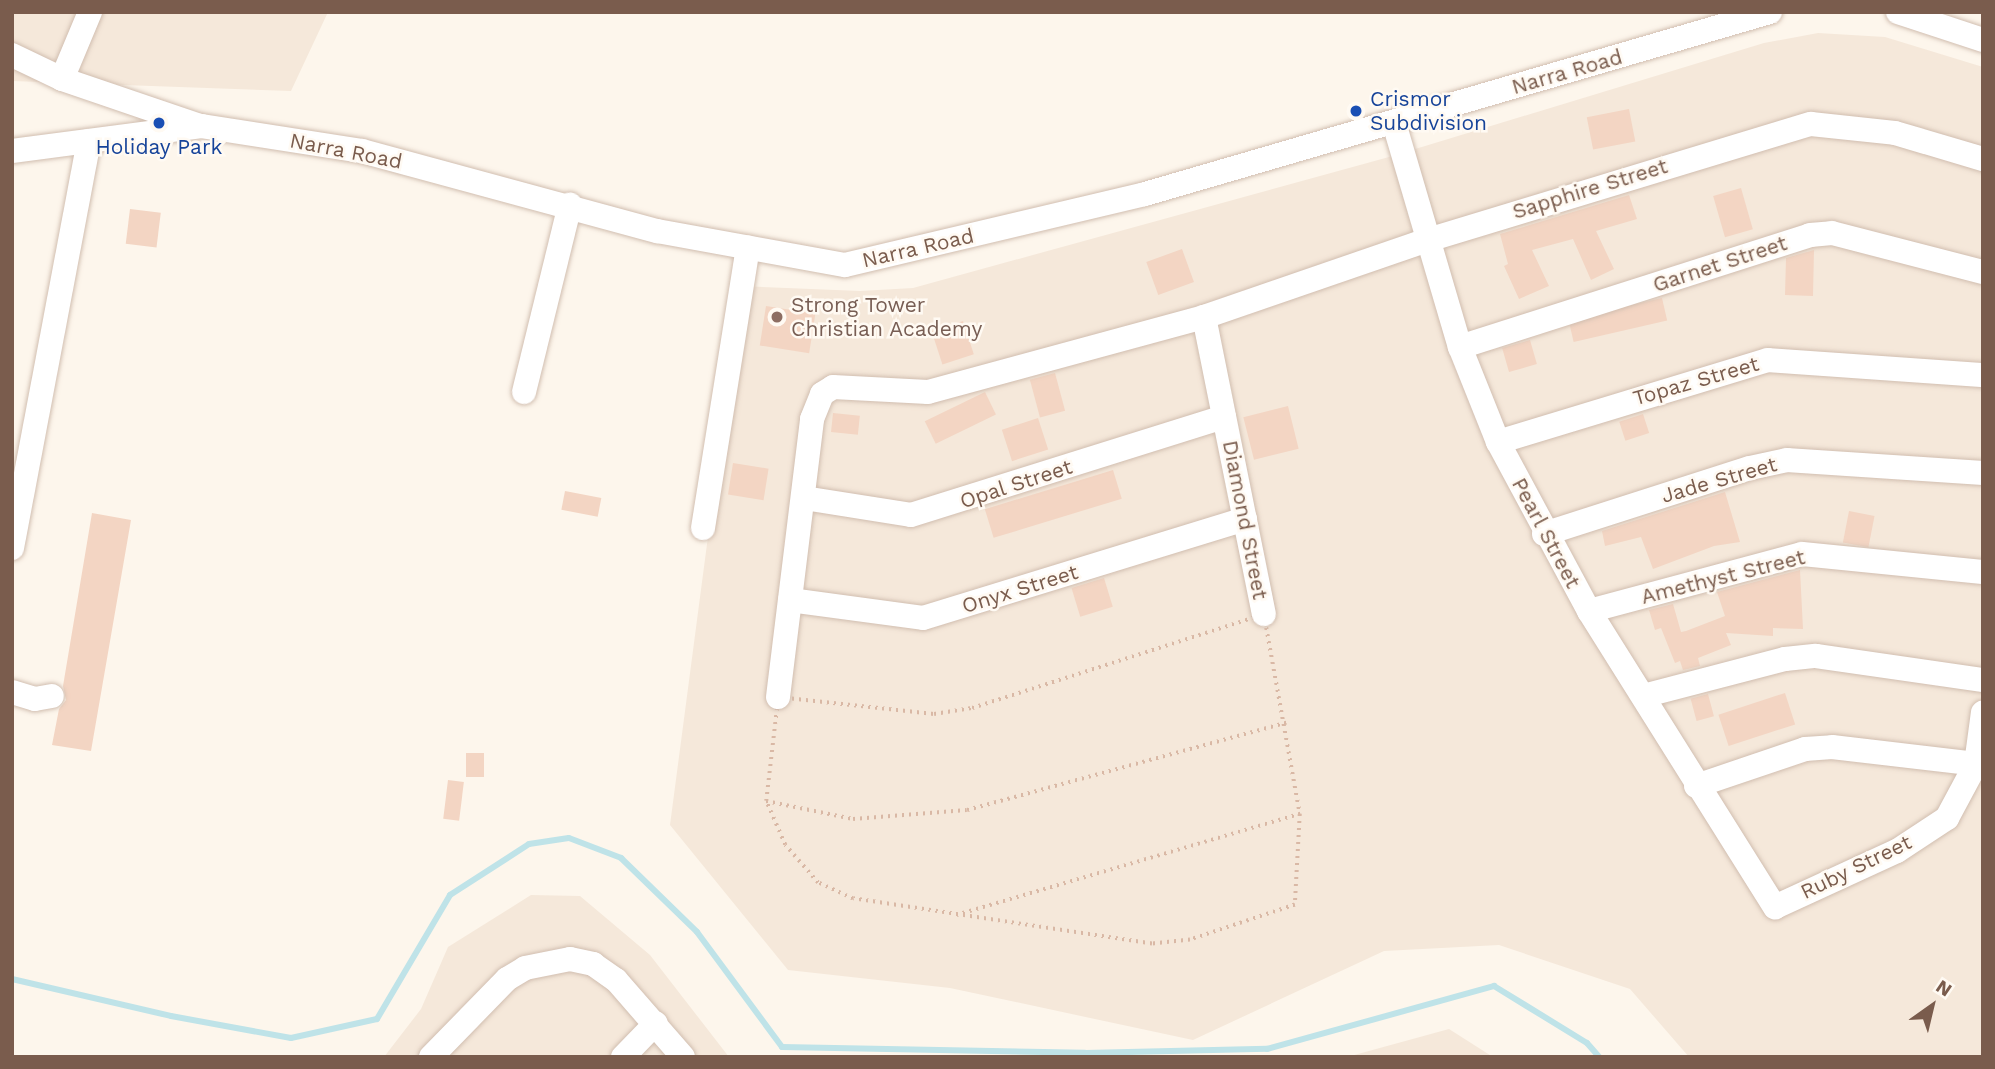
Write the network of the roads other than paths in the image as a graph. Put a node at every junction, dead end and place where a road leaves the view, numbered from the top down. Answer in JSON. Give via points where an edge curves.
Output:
{"nodes":[{"id":1,"x":90,"y":12,"type":"edge"},
{"id":2,"x":1770,"y":12,"type":"edge"},
{"id":3,"x":1898,"y":12,"type":"edge"},
{"id":4,"x":1983,"y":40,"type":"edge"},
{"id":5,"x":12,"y":55,"type":"edge"},
{"id":6,"x":62,"y":79,"type":"junction"},
{"id":7,"x":1394,"y":122,"type":"junction"},
{"id":8,"x":201,"y":126,"type":"junction"},
{"id":9,"x":89,"y":141,"type":"junction"},
{"id":10,"x":12,"y":151,"type":"edge"},
{"id":11,"x":1983,"y":159,"type":"edge"},
{"id":12,"x":570,"y":205,"type":"junction"},
{"id":13,"x":1428,"y":240,"type":"junction"},
{"id":14,"x":748,"y":248,"type":"junction"},
{"id":15,"x":1983,"y":272,"type":"edge"},
{"id":16,"x":1204,"y":317,"type":"junction"},
{"id":17,"x":1460,"y":347,"type":"junction"},
{"id":18,"x":1983,"y":375,"type":"edge"},
{"id":19,"x":524,"y":392,"type":"dead end"},
{"id":20,"x":1224,"y":417,"type":"junction"},
{"id":21,"x":1498,"y":442,"type":"junction"},
{"id":22,"x":1983,"y":474,"type":"edge"},
{"id":23,"x":804,"y":498,"type":"junction"},
{"id":24,"x":1245,"y":519,"type":"junction"},
{"id":25,"x":704,"y":528,"type":"dead end"},
{"id":26,"x":1545,"y":534,"type":"junction"},
{"id":27,"x":12,"y":548,"type":"edge"},
{"id":28,"x":1983,"y":572,"type":"edge"},
{"id":29,"x":790,"y":600,"type":"junction"},
{"id":30,"x":1589,"y":611,"type":"junction"},
{"id":31,"x":1264,"y":614,"type":"road end"},
{"id":32,"x":1983,"y":680,"type":"edge"},
{"id":33,"x":12,"y":692,"type":"edge"},
{"id":34,"x":1643,"y":695,"type":"junction"},
{"id":35,"x":52,"y":696,"type":"dead end"},
{"id":36,"x":778,"y":697,"type":"road end"},
{"id":37,"x":1983,"y":712,"type":"edge"},
{"id":38,"x":1976,"y":764,"type":"junction"},
{"id":39,"x":1696,"y":786,"type":"junction"},
{"id":40,"x":1775,"y":907,"type":"joint"},
{"id":41,"x":656,"y":1023,"type":"junction"},
{"id":42,"x":431,"y":1057,"type":"edge"},
{"id":43,"x":623,"y":1057,"type":"edge"},
{"id":44,"x":683,"y":1057,"type":"edge"}],
"edges":[{"from":1,"to":6,"type":"street"},
{"from":2,"to":7,"type":"street","name":"Narra Road"},
{"from":3,"to":4,"type":"street"},
{"from":5,"to":6,"type":"street"},
{"from":6,"to":8,"type":"street"},
{"from":7,"to":13,"type":"street","name":"Pearl Street"},
{"from":7,"to":14,"type":"street","name":"Narra Road","via":[[1145,194],[845,265]]},
{"from":8,"to":9,"type":"street","name":"Narra Road"},
{"from":8,"to":12,"type":"street","name":"Narra Road","via":[[362,151]]},
{"from":9,"to":10,"type":"street","name":"Narra Road"},
{"from":9,"to":27,"type":"street"},
{"from":11,"to":13,"type":"street","name":"Sapphire Street","via":[[1895,133],[1811,124]]},
{"from":12,"to":14,"type":"street","name":"Narra Road","via":[[657,231]]},
{"from":12,"to":19,"type":"street"},
{"from":13,"to":16,"type":"street","name":"Sapphire Street"},
{"from":13,"to":17,"type":"street","name":"Pearl Street"},
{"from":14,"to":25,"type":"street"},
{"from":15,"to":17,"type":"street","name":"Garnet Street","via":[[1832,233],[1810,235]]},
{"from":16,"to":20,"type":"street","name":"Diamond Street"},
{"from":16,"to":23,"type":"street","name":"Sapphire Street","via":[[928,392],[833,387],[815,407]]},
{"from":17,"to":21,"type":"street","name":"Pearl Street"},
{"from":18,"to":21,"type":"street","name":"Topaz Street","via":[[1768,360]]},
{"from":20,"to":23,"type":"street","name":"Opal Street","via":[[911,515]]},
{"from":20,"to":24,"type":"street","name":"Diamond Street"},
{"from":21,"to":26,"type":"street","name":"Pearl Street"},
{"from":22,"to":26,"type":"street","name":"Jade Street","via":[[1787,460]]},
{"from":23,"to":29,"type":"street"},
{"from":24,"to":29,"type":"street","name":"Onyx Street","via":[[923,618]]},
{"from":24,"to":31,"type":"street","name":"Diamond Street"},
{"from":26,"to":30,"type":"street","name":"Pearl Street"},
{"from":28,"to":30,"type":"street","name":"Amethyst Street","via":[[1802,554]]},
{"from":29,"to":36,"type":"street"},
{"from":30,"to":34,"type":"street","name":"Pearl Street"},
{"from":32,"to":34,"type":"street","via":[[1816,656],[1785,659]]},
{"from":33,"to":35,"type":"street","via":[[35,699]]},
{"from":34,"to":39,"type":"street","name":"Pearl Street"},
{"from":37,"to":38,"type":"street","name":"Ruby Street"},
{"from":38,"to":39,"type":"street","via":[[1832,747],[1805,749]]},
{"from":38,"to":40,"type":"street","name":"Ruby Street","via":[[1947,818],[1897,851]]},
{"from":39,"to":40,"type":"street","name":"Pearl Street"},
{"from":41,"to":42,"type":"street","via":[[616,980],[593,964],[570,959],[546,962],[507,979]]},
{"from":41,"to":43,"type":"street"},
{"from":41,"to":44,"type":"street"}]}
